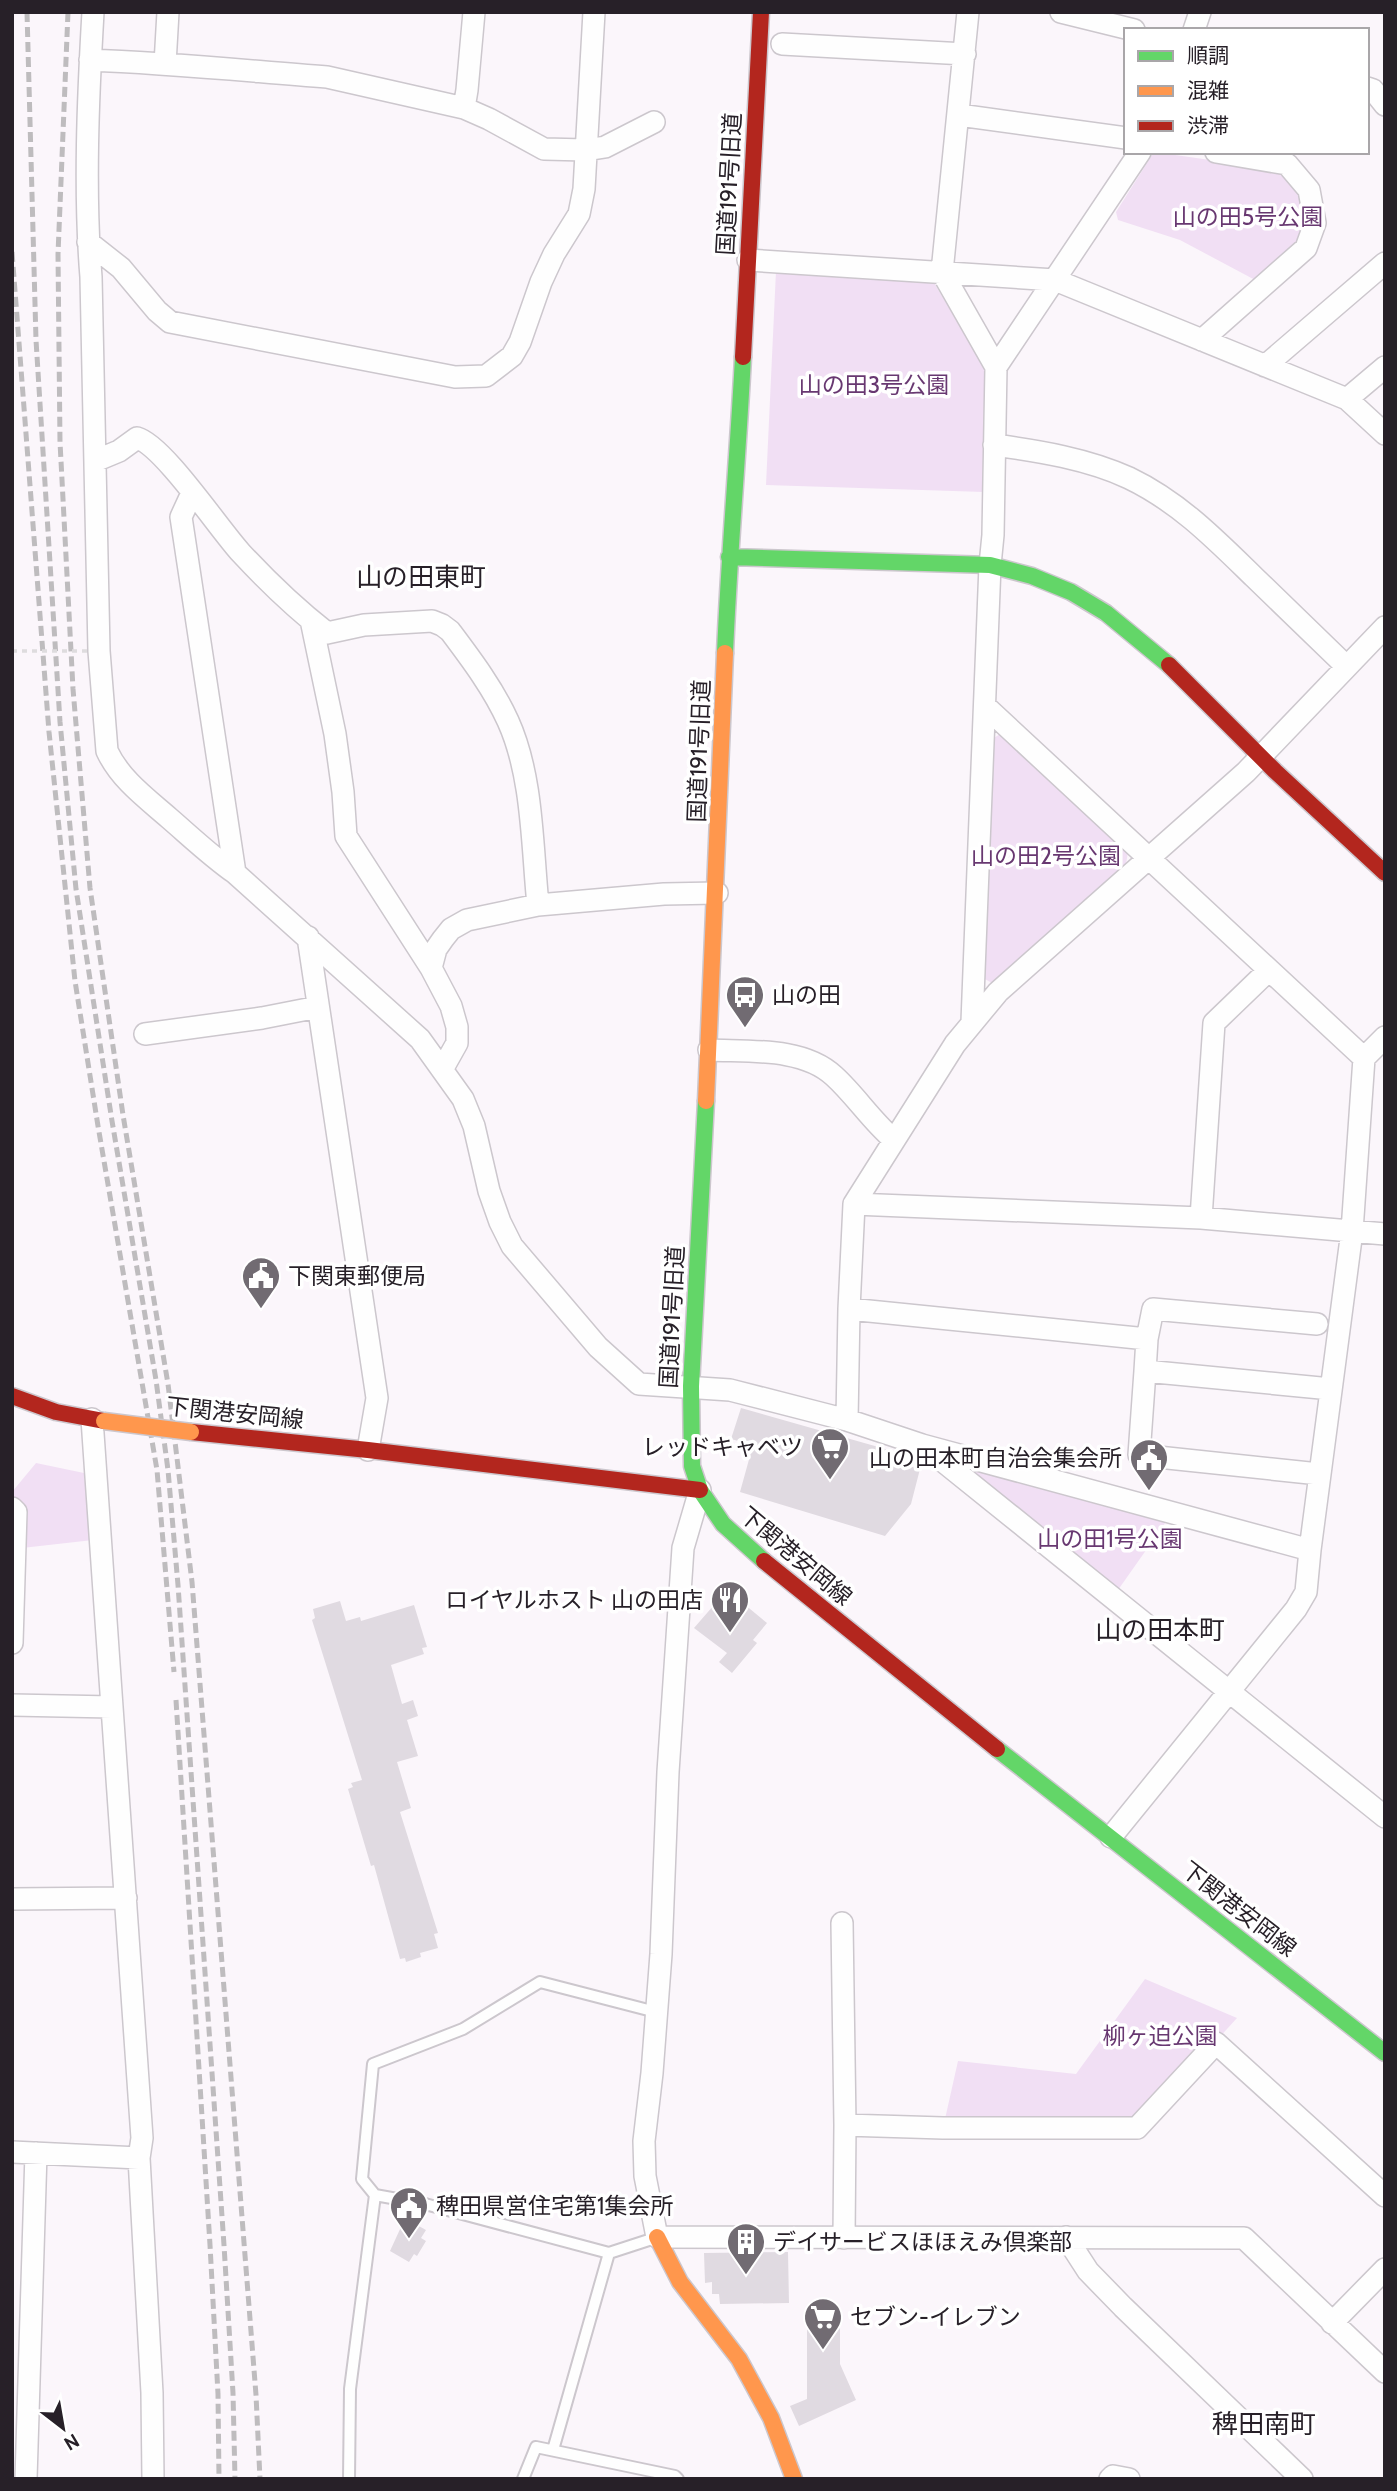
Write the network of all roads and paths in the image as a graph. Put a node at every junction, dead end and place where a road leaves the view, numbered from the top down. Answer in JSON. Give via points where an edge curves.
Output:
{"nodes":[{"id":1,"x":93,"y":12,"type":"edge"},
{"id":2,"x":167,"y":12,"type":"edge"},
{"id":3,"x":474,"y":12,"type":"edge"},
{"id":4,"x":594,"y":12,"type":"edge"},
{"id":5,"x":761,"y":12,"type":"edge"},
{"id":6,"x":968,"y":12,"type":"edge"},
{"id":7,"x":1061,"y":12,"type":"edge"},
{"id":8,"x":1126,"y":28,"type":"edge"},
{"id":9,"x":782,"y":44,"type":"dead end"},
{"id":10,"x":965,"y":54,"type":"junction"},
{"id":11,"x":90,"y":60,"type":"junction"},
{"id":12,"x":165,"y":64,"type":"junction"},
{"id":13,"x":1369,"y":89,"type":"edge"},
{"id":14,"x":1385,"y":105,"type":"edge"},
{"id":15,"x":464,"y":108,"type":"junction"},
{"id":16,"x":959,"y":115,"type":"junction"},
{"id":17,"x":654,"y":122,"type":"dead end"},
{"id":18,"x":1124,"y":138,"type":"edge"},
{"id":19,"x":586,"y":150,"type":"junction"},
{"id":20,"x":1138,"y":154,"type":"edge"},
{"id":21,"x":1228,"y":154,"type":"edge"},
{"id":22,"x":88,"y":242,"type":"junction"},
{"id":23,"x":748,"y":260,"type":"junction"},
{"id":24,"x":1385,"y":263,"type":"edge"},
{"id":25,"x":942,"y":272,"type":"junction"},
{"id":26,"x":1055,"y":280,"type":"junction"},
{"id":27,"x":1202,"y":340,"type":"junction"},
{"id":28,"x":1265,"y":366,"type":"junction"},
{"id":29,"x":996,"y":367,"type":"junction"},
{"id":30,"x":1385,"y":367,"type":"edge"},
{"id":31,"x":1348,"y":399,"type":"junction"},
{"id":32,"x":1385,"y":434,"type":"edge"},
{"id":33,"x":994,"y":445,"type":"junction"},
{"id":34,"x":95,"y":461,"type":"junction"},
{"id":35,"x":192,"y":493,"type":"junction"},
{"id":36,"x":729,"y":557,"type":"junction"},
{"id":37,"x":990,"y":565,"type":"junction"},
{"id":38,"x":311,"y":620,"type":"junction"},
{"id":39,"x":1385,"y":627,"type":"edge"},
{"id":40,"x":12,"y":651,"type":"edge"},
{"id":41,"x":95,"y":651,"type":"junction"},
{"id":42,"x":1346,"y":666,"type":"junction"},
{"id":43,"x":985,"y":706,"type":"junction"},
{"id":44,"x":1261,"y":757,"type":"junction"},
{"id":45,"x":1150,"y":858,"type":"junction"},
{"id":46,"x":236,"y":873,"type":"junction"},
{"id":47,"x":1385,"y":873,"type":"edge"},
{"id":48,"x":717,"y":892,"type":"junction"},
{"id":49,"x":538,"y":905,"type":"junction"},
{"id":50,"x":307,"y":937,"type":"junction"},
{"id":51,"x":431,"y":968,"type":"junction"},
{"id":52,"x":1269,"y":970,"type":"junction"},
{"id":53,"x":318,"y":1007,"type":"junction"},
{"id":54,"x":972,"y":1022,"type":"junction"},
{"id":55,"x":145,"y":1034,"type":"dead end"},
{"id":56,"x":1385,"y":1037,"type":"edge"},
{"id":57,"x":709,"y":1050,"type":"junction"},
{"id":58,"x":1364,"y":1058,"type":"junction"},
{"id":59,"x":443,"y":1068,"type":"junction"},
{"id":60,"x":894,"y":1139,"type":"junction"},
{"id":61,"x":854,"y":1204,"type":"junction"},
{"id":62,"x":1201,"y":1218,"type":"junction"},
{"id":63,"x":1352,"y":1231,"type":"junction"},
{"id":64,"x":1385,"y":1234,"type":"edge"},
{"id":65,"x":849,"y":1309,"type":"junction"},
{"id":66,"x":1317,"y":1324,"type":"dead end"},
{"id":67,"x":1147,"y":1339,"type":"junction"},
{"id":68,"x":1145,"y":1371,"type":"junction"},
{"id":69,"x":691,"y":1386,"type":"junction"},
{"id":70,"x":1331,"y":1389,"type":"junction"},
{"id":71,"x":12,"y":1396,"type":"edge"},
{"id":72,"x":98,"y":1420,"type":"junction"},
{"id":73,"x":847,"y":1420,"type":"junction"},
{"id":74,"x":922,"y":1445,"type":"junction"},
{"id":75,"x":368,"y":1450,"type":"junction"},
{"id":76,"x":1319,"y":1474,"type":"junction"},
{"id":77,"x":700,"y":1490,"type":"junction"},
{"id":78,"x":12,"y":1508,"type":"edge"},
{"id":79,"x":1310,"y":1550,"type":"junction"},
{"id":80,"x":12,"y":1643,"type":"edge"},
{"id":81,"x":1231,"y":1692,"type":"junction"},
{"id":82,"x":12,"y":1705,"type":"edge"},
{"id":83,"x":113,"y":1707,"type":"junction"},
{"id":84,"x":1385,"y":1817,"type":"edge"},
{"id":85,"x":1111,"y":1838,"type":"junction"},
{"id":86,"x":126,"y":1898,"type":"junction"},
{"id":87,"x":12,"y":1899,"type":"edge"},
{"id":88,"x":842,"y":1923,"type":"dead end"},
{"id":89,"x":656,"y":2012,"type":"junction"},
{"id":90,"x":1385,"y":2053,"type":"edge"},
{"id":91,"x":845,"y":2125,"type":"junction"},
{"id":92,"x":12,"y":2152,"type":"edge"},
{"id":93,"x":36,"y":2153,"type":"junction"},
{"id":94,"x":139,"y":2158,"type":"junction"},
{"id":95,"x":374,"y":2195,"type":"junction"},
{"id":96,"x":1385,"y":2196,"type":"edge"},
{"id":97,"x":657,"y":2237,"type":"junction"},
{"id":98,"x":1066,"y":2237,"type":"junction"},
{"id":99,"x":844,"y":2238,"type":"junction"},
{"id":100,"x":609,"y":2253,"type":"junction"},
{"id":101,"x":1385,"y":2269,"type":"edge"},
{"id":102,"x":1332,"y":2323,"type":"junction"},
{"id":103,"x":1385,"y":2372,"type":"edge"},
{"id":104,"x":552,"y":2451,"type":"junction"},
{"id":105,"x":26,"y":2479,"type":"edge"},
{"id":106,"x":153,"y":2479,"type":"edge"},
{"id":107,"x":349,"y":2479,"type":"edge"},
{"id":108,"x":523,"y":2479,"type":"edge"},
{"id":109,"x":678,"y":2479,"type":"edge"},
{"id":110,"x":794,"y":2479,"type":"edge"},
{"id":111,"x":1110,"y":2479,"type":"edge"},
{"id":112,"x":1129,"y":2479,"type":"edge"},
{"id":113,"x":1302,"y":2479,"type":"edge"}],
"edges":[{"from":1,"to":11,"type":"street"},
{"from":2,"to":12,"type":"street"},
{"from":3,"to":15,"type":"street"},
{"from":4,"to":19,"type":"street"},
{"from":5,"to":23,"type":"street","name":"国道191号旧道"},
{"from":6,"to":10,"type":"street"},
{"from":7,"to":8,"type":"street"},
{"from":9,"to":10,"type":"street"},
{"from":10,"to":16,"type":"street"},
{"from":11,"to":12,"type":"street"},
{"from":11,"to":22,"type":"street"},
{"from":12,"to":15,"type":"street","via":[[327,77]]},
{"from":13,"to":14,"type":"street"},
{"from":15,"to":19,"type":"street","via":[[544,149]]},
{"from":16,"to":18,"type":"street"},
{"from":16,"to":25,"type":"street"},
{"from":17,"to":19,"type":"street","via":[[605,147]]},
{"from":19,"to":22,"type":"street","via":[[579,214],[554,254],[512,356],[486,376],[455,377],[170,322],[121,268]]},
{"from":20,"to":26,"type":"street"},
{"from":21,"to":27,"type":"street","via":[[1287,164],[1309,190],[1315,223],[1306,248]]},
{"from":22,"to":34,"type":"street"},
{"from":23,"to":25,"type":"street"},
{"from":23,"to":36,"type":"street","name":"国道191号旧道"},
{"from":24,"to":28,"type":"street"},
{"from":25,"to":26,"type":"street"},
{"from":25,"to":29,"type":"street"},
{"from":26,"to":27,"type":"street"},
{"from":26,"to":29,"type":"street"},
{"from":27,"to":28,"type":"street"},
{"from":28,"to":31,"type":"street"},
{"from":29,"to":33,"type":"street"},
{"from":30,"to":31,"type":"street"},
{"from":31,"to":32,"type":"street"},
{"from":33,"to":37,"type":"street"},
{"from":33,"to":42,"type":"street","via":[[1098,467],[1177,505]]},
{"from":34,"to":35,"type":"street","via":[[137,438],[145,440]]},
{"from":34,"to":41,"type":"street"},
{"from":35,"to":38,"type":"street","via":[[246,558]]},
{"from":35,"to":46,"type":"street","via":[[181,517]]},
{"from":36,"to":37,"type":"street"},
{"from":36,"to":48,"type":"street","name":"国道191号旧道"},
{"from":37,"to":43,"type":"street"},
{"from":37,"to":44,"type":"street","via":[[1059,585],[1122,624]]},
{"from":38,"to":49,"type":"street","via":[[327,633],[364,625],[432,621],[450,631],[487,683],[514,739],[532,818]]},
{"from":38,"to":51,"type":"street","via":[[335,734],[346,836]]},
{"from":39,"to":42,"type":"street"},
{"from":40,"to":41,"type":"path","bridge":true},
{"from":41,"to":46,"type":"street","via":[[107,751],[114,765],[156,807]]},
{"from":42,"to":44,"type":"street"},
{"from":43,"to":45,"type":"street"},
{"from":43,"to":54,"type":"street"},
{"from":44,"to":45,"type":"street"},
{"from":44,"to":47,"type":"street"},
{"from":45,"to":52,"type":"street"},
{"from":45,"to":54,"type":"street","via":[[998,992]]},
{"from":46,"to":50,"type":"street"},
{"from":48,"to":49,"type":"street"},
{"from":48,"to":57,"type":"street","name":"国道191号旧道"},
{"from":49,"to":51,"type":"street","via":[[467,920],[450,929],[436,949]]},
{"from":50,"to":53,"type":"street"},
{"from":50,"to":59,"type":"street","via":[[420,1039]]},
{"from":51,"to":59,"type":"street","via":[[451,1006],[457,1034]]},
{"from":52,"to":58,"type":"street"},
{"from":52,"to":62,"type":"street","via":[[1214,1023]]},
{"from":53,"to":55,"type":"street"},
{"from":53,"to":75,"type":"street","via":[[377,1398]]},
{"from":54,"to":60,"type":"street"},
{"from":56,"to":58,"type":"street"},
{"from":57,"to":60,"type":"street","via":[[793,1056],[821,1065]]},
{"from":57,"to":69,"type":"street","name":"国道191号旧道"},
{"from":58,"to":63,"type":"street"},
{"from":59,"to":69,"type":"street","via":[[467,1108],[500,1222],[523,1262],[598,1347],[639,1384]]},
{"from":60,"to":61,"type":"street"},
{"from":61,"to":62,"type":"street"},
{"from":61,"to":65,"type":"street"},
{"from":62,"to":63,"type":"street"},
{"from":63,"to":64,"type":"street"},
{"from":63,"to":70,"type":"street"},
{"from":65,"to":67,"type":"street"},
{"from":65,"to":73,"type":"street"},
{"from":66,"to":67,"type":"street","via":[[1153,1309]]},
{"from":67,"to":68,"type":"street"},
{"from":68,"to":70,"type":"street"},
{"from":68,"to":76,"type":"street","via":[[1139,1455]]},
{"from":69,"to":73,"type":"street","via":[[730,1390]]},
{"from":69,"to":77,"type":"street","name":"国道191号旧道","via":[[692,1466]]},
{"from":70,"to":76,"type":"street"},
{"from":71,"to":72,"type":"street","name":"下関港安岡線","via":[[56,1412]]},
{"from":72,"to":75,"type":"street","name":"下関港安岡線","bridge":true},
{"from":72,"to":83,"type":"street"},
{"from":73,"to":74,"type":"street"},
{"from":74,"to":79,"type":"street"},
{"from":74,"to":81,"type":"street"},
{"from":75,"to":77,"type":"street","name":"下関港安岡線"},
{"from":76,"to":79,"type":"street"},
{"from":77,"to":85,"type":"street","name":"下関港安岡線","via":[[744,1545]]},
{"from":77,"to":89,"type":"street","via":[[683,1548]]},
{"from":78,"to":80,"type":"street","via":[[16,1512]]},
{"from":79,"to":81,"type":"street","via":[[1306,1592]]},
{"from":81,"to":84,"type":"street"},
{"from":81,"to":85,"type":"street"},
{"from":82,"to":83,"type":"street"},
{"from":83,"to":86,"type":"street"},
{"from":85,"to":90,"type":"street","name":"下関港安岡線"},
{"from":86,"to":87,"type":"street"},
{"from":86,"to":94,"type":"street","via":[[142,2138]]},
{"from":88,"to":91,"type":"street"},
{"from":89,"to":95,"type":"lane","via":[[540,1982],[463,2029],[373,2064],[362,2179]]},
{"from":89,"to":97,"type":"street","via":[[644,2141],[645,2176]]},
{"from":91,"to":96,"type":"street","via":[[1138,2128],[1216,2043]]},
{"from":91,"to":99,"type":"street"},
{"from":92,"to":93,"type":"street"},
{"from":93,"to":94,"type":"street"},
{"from":93,"to":105,"type":"street"},
{"from":94,"to":106,"type":"street"},
{"from":95,"to":100,"type":"lane"},
{"from":95,"to":107,"type":"lane","via":[[350,2389]]},
{"from":97,"to":99,"type":"street"},
{"from":97,"to":100,"type":"lane"},
{"from":97,"to":110,"type":"street","via":[[680,2282],[739,2359],[771,2418]]},
{"from":98,"to":99,"type":"street"},
{"from":98,"to":102,"type":"street","via":[[1244,2238]]},
{"from":98,"to":113,"type":"street","via":[[1088,2271],[1123,2307]]},
{"from":100,"to":104,"type":"lane"},
{"from":101,"to":102,"type":"street"},
{"from":102,"to":103,"type":"street"},
{"from":104,"to":108,"type":"lane","via":[[536,2447]]},
{"from":104,"to":109,"type":"lane"},
{"from":111,"to":112,"type":"street"}]}
